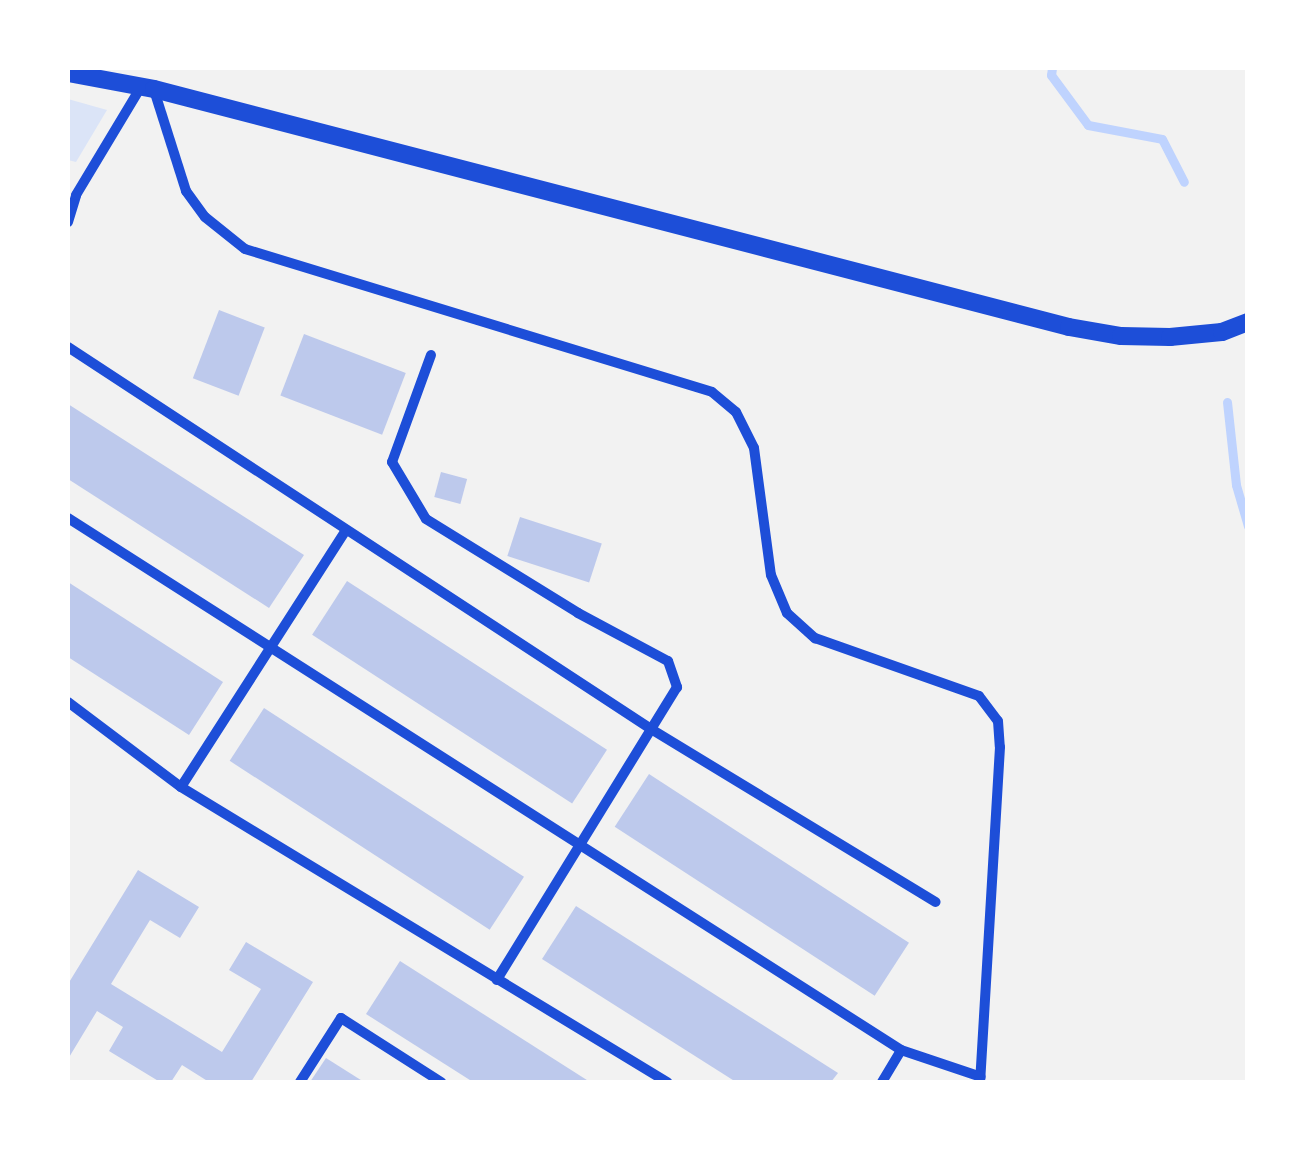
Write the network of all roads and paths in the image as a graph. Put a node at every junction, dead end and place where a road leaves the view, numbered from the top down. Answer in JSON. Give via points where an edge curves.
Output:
{"nodes":[{"id":1,"x":68,"y":73,"type":"edge"},
{"id":2,"x":148,"y":88,"type":"junction"},
{"id":3,"x":68,"y":222,"type":"edge"},
{"id":4,"x":1248,"y":322,"type":"edge"},
{"id":5,"x":68,"y":347,"type":"edge"},
{"id":6,"x":431,"y":355,"type":"dead end"},
{"id":7,"x":68,"y":518,"type":"edge"},
{"id":8,"x":346,"y":530,"type":"junction"},
{"id":9,"x":269,"y":650,"type":"junction"},
{"id":10,"x":68,"y":702,"type":"edge"},
{"id":11,"x":651,"y":729,"type":"junction"},
{"id":12,"x":181,"y":787,"type":"junction"},
{"id":13,"x":579,"y":846,"type":"junction"},
{"id":14,"x":936,"y":902,"type":"dead end"},
{"id":15,"x":498,"y":980,"type":"junction"},
{"id":16,"x":901,"y":1050,"type":"junction"},
{"id":17,"x":981,"y":1080,"type":"edge"},
{"id":18,"x":300,"y":1082,"type":"edge"},
{"id":19,"x":442,"y":1082,"type":"edge"},
{"id":20,"x":666,"y":1082,"type":"edge"},
{"id":21,"x":882,"y":1082,"type":"edge"}],
"edges":[{"from":1,"to":2,"type":"street"},
{"from":2,"to":3,"type":"street","via":[[76,195]]},
{"from":2,"to":4,"type":"street","via":[[1069,327],[1170,337]]},
{"from":2,"to":17,"type":"street","via":[[186,190],[205,217],[246,249],[712,392],[736,412],[754,448],[771,574],[787,614],[815,638],[979,696],[998,721],[1000,747]]},
{"from":5,"to":8,"type":"street"},
{"from":6,"to":11,"type":"street","via":[[392,462],[426,519],[668,662],[677,687]]},
{"from":7,"to":9,"type":"street"},
{"from":8,"to":9,"type":"street"},
{"from":8,"to":11,"type":"street"},
{"from":9,"to":12,"type":"street"},
{"from":9,"to":13,"type":"street"},
{"from":10,"to":12,"type":"street"},
{"from":11,"to":13,"type":"street"},
{"from":11,"to":14,"type":"street"},
{"from":12,"to":15,"type":"street"},
{"from":13,"to":15,"type":"street"},
{"from":13,"to":16,"type":"street"},
{"from":15,"to":20,"type":"street"},
{"from":16,"to":17,"type":"street"},
{"from":16,"to":21,"type":"street"},
{"from":18,"to":19,"type":"street","via":[[341,1018]]}]}
